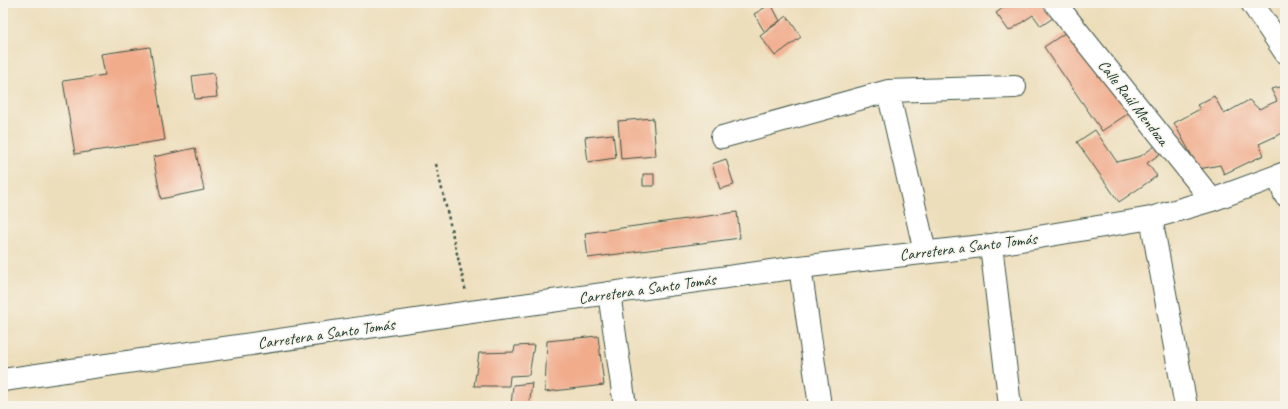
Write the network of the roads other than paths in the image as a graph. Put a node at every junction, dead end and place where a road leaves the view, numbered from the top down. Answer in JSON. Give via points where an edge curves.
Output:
{"nodes":[{"id":1,"x":1055,"y":3,"type":"edge"},
{"id":2,"x":1252,"y":3,"type":"edge"},
{"id":3,"x":1285,"y":52,"type":"edge"},
{"id":4,"x":1015,"y":87,"type":"dead end"},
{"id":5,"x":888,"y":91,"type":"junction"},
{"id":6,"x":722,"y":137,"type":"dead end"},
{"id":7,"x":1283,"y":181,"type":"edge"},
{"id":8,"x":1212,"y":200,"type":"junction"},
{"id":9,"x":1151,"y":218,"type":"junction"},
{"id":10,"x":991,"y":245,"type":"junction"},
{"id":11,"x":925,"y":252,"type":"junction"},
{"id":12,"x":800,"y":267,"type":"junction"},
{"id":13,"x":609,"y":293,"type":"junction"},
{"id":14,"x":3,"y":380,"type":"edge"},
{"id":15,"x":625,"y":406,"type":"edge"},
{"id":16,"x":820,"y":406,"type":"edge"},
{"id":17,"x":1010,"y":406,"type":"edge"},
{"id":18,"x":1186,"y":406,"type":"edge"}],
"edges":[{"from":1,"to":8,"type":"street","name":"Calle Raúl Mendoza"},
{"from":2,"to":3,"type":"street"},
{"from":4,"to":5,"type":"street"},
{"from":5,"to":6,"type":"street"},
{"from":5,"to":11,"type":"street"},
{"from":7,"to":8,"type":"street","name":"Carretera a Santo Tomás"},
{"from":8,"to":9,"type":"street","name":"Carretera a Santo Tomás"},
{"from":9,"to":10,"type":"street","name":"Carretera a Santo Tomás"},
{"from":9,"to":18,"type":"street"},
{"from":10,"to":11,"type":"street","name":"Carretera a Santo Tomás"},
{"from":10,"to":17,"type":"street"},
{"from":11,"to":12,"type":"street","name":"Carretera a Santo Tomás"},
{"from":12,"to":13,"type":"street","name":"Carretera a Santo Tomás"},
{"from":12,"to":16,"type":"street"},
{"from":13,"to":14,"type":"street","name":"Carretera a Santo Tomás"},
{"from":13,"to":15,"type":"street"}]}
